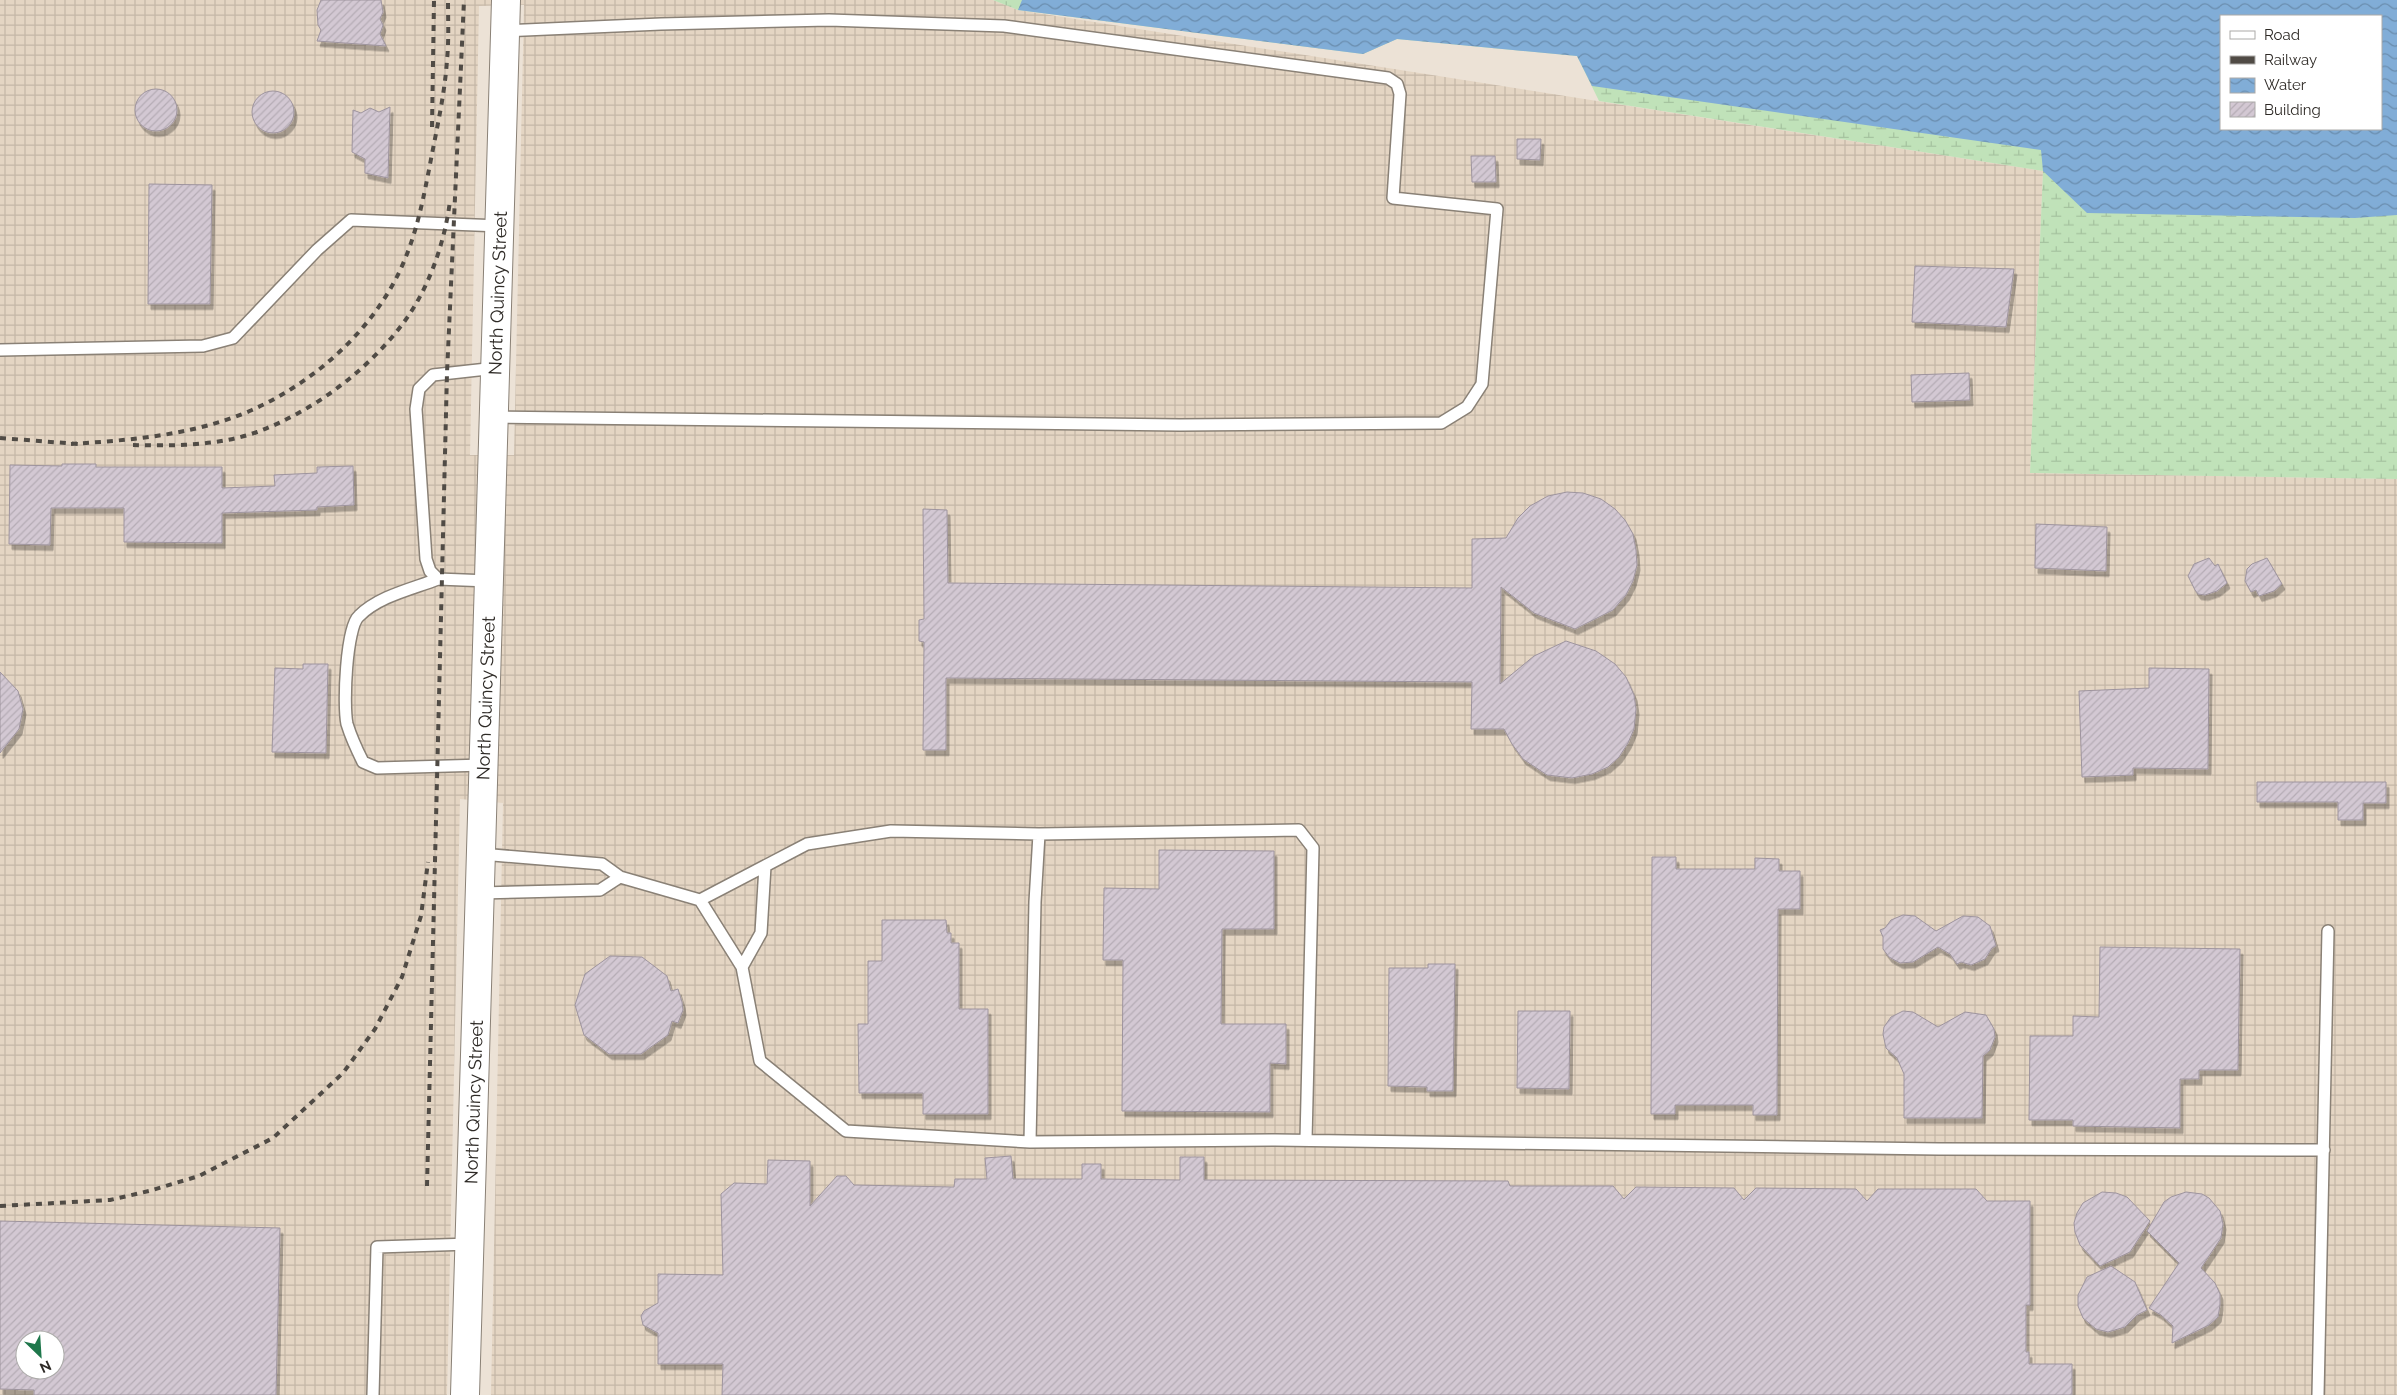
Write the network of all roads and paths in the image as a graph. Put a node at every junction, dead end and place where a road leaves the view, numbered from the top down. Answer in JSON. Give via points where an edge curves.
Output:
{"nodes":[{"id":1,"x":506,"y":0,"type":"edge"},
{"id":2,"x":505,"y":31,"type":"junction"},
{"id":3,"x":500,"y":226,"type":"junction"},
{"id":4,"x":0,"y":350,"type":"edge"},
{"id":5,"x":496,"y":368,"type":"junction"},
{"id":6,"x":494,"y":417,"type":"junction"},
{"id":7,"x":438,"y":579,"type":"junction"},
{"id":8,"x":490,"y":581,"type":"junction"},
{"id":9,"x":484,"y":765,"type":"junction"},
{"id":10,"x":1039,"y":834,"type":"junction"},
{"id":11,"x":481,"y":854,"type":"junction"},
{"id":12,"x":764,"y":866,"type":"junction"},
{"id":13,"x":620,"y":878,"type":"junction"},
{"id":14,"x":480,"y":893,"type":"junction"},
{"id":15,"x":700,"y":900,"type":"junction"},
{"id":16,"x":2328,"y":930,"type":"dead end"},
{"id":17,"x":742,"y":967,"type":"junction"},
{"id":18,"x":1306,"y":1140,"type":"junction"},
{"id":19,"x":1030,"y":1142,"type":"junction"},
{"id":20,"x":2324,"y":1150,"type":"junction"},
{"id":21,"x":470,"y":1244,"type":"junction"},
{"id":22,"x":373,"y":1395,"type":"edge"},
{"id":23,"x":465,"y":1395,"type":"edge"},
{"id":24,"x":2318,"y":1395,"type":"edge"}],
"edges":[{"from":1,"to":2,"type":"street","name":"North Quincy Street"},
{"from":2,"to":3,"type":"street","name":"North Quincy Street"},
{"from":2,"to":6,"type":"lane","via":[[829,20],[1004,26],[1388,78],[1397,84],[1400,94],[1393,198],[1497,209],[1482,384],[1467,406],[1441,423],[1180,425]]},
{"from":3,"to":4,"type":"lane","via":[[351,220],[317,250],[233,338],[203,346]]},
{"from":3,"to":5,"type":"street","name":"North Quincy Street"},
{"from":5,"to":6,"type":"street","name":"North Quincy Street"},
{"from":5,"to":7,"type":"lane","via":[[433,375],[419,389],[416,409],[426,559],[430,571]]},
{"from":6,"to":8,"type":"street","name":"North Quincy Street"},
{"from":7,"to":8,"type":"lane"},
{"from":7,"to":9,"type":"lane","via":[[378,601],[357,617],[350,634],[347,657],[347,722],[363,762],[377,768]]},
{"from":8,"to":9,"type":"street","name":"North Quincy Street"},
{"from":9,"to":11,"type":"street","name":"North Quincy Street"},
{"from":10,"to":12,"type":"lane","via":[[891,831],[807,844]]},
{"from":10,"to":18,"type":"lane","via":[[1299,830],[1313,848]]},
{"from":10,"to":19,"type":"lane"},
{"from":11,"to":13,"type":"lane","via":[[602,864]]},
{"from":11,"to":14,"type":"street","name":"North Quincy Street"},
{"from":12,"to":15,"type":"lane"},
{"from":12,"to":17,"type":"lane","via":[[761,933]]},
{"from":13,"to":14,"type":"lane","via":[[600,890]]},
{"from":13,"to":15,"type":"lane"},
{"from":14,"to":21,"type":"street","name":"North Quincy Street"},
{"from":15,"to":17,"type":"lane"},
{"from":16,"to":20,"type":"lane"},
{"from":17,"to":19,"type":"lane","via":[[760,1061],[846,1131]]},
{"from":18,"to":19,"type":"lane"},
{"from":18,"to":20,"type":"lane","via":[[1948,1149]]},
{"from":20,"to":24,"type":"lane"},
{"from":21,"to":22,"type":"lane","via":[[377,1247]]},
{"from":21,"to":23,"type":"street","name":"North Quincy Street"}]}
